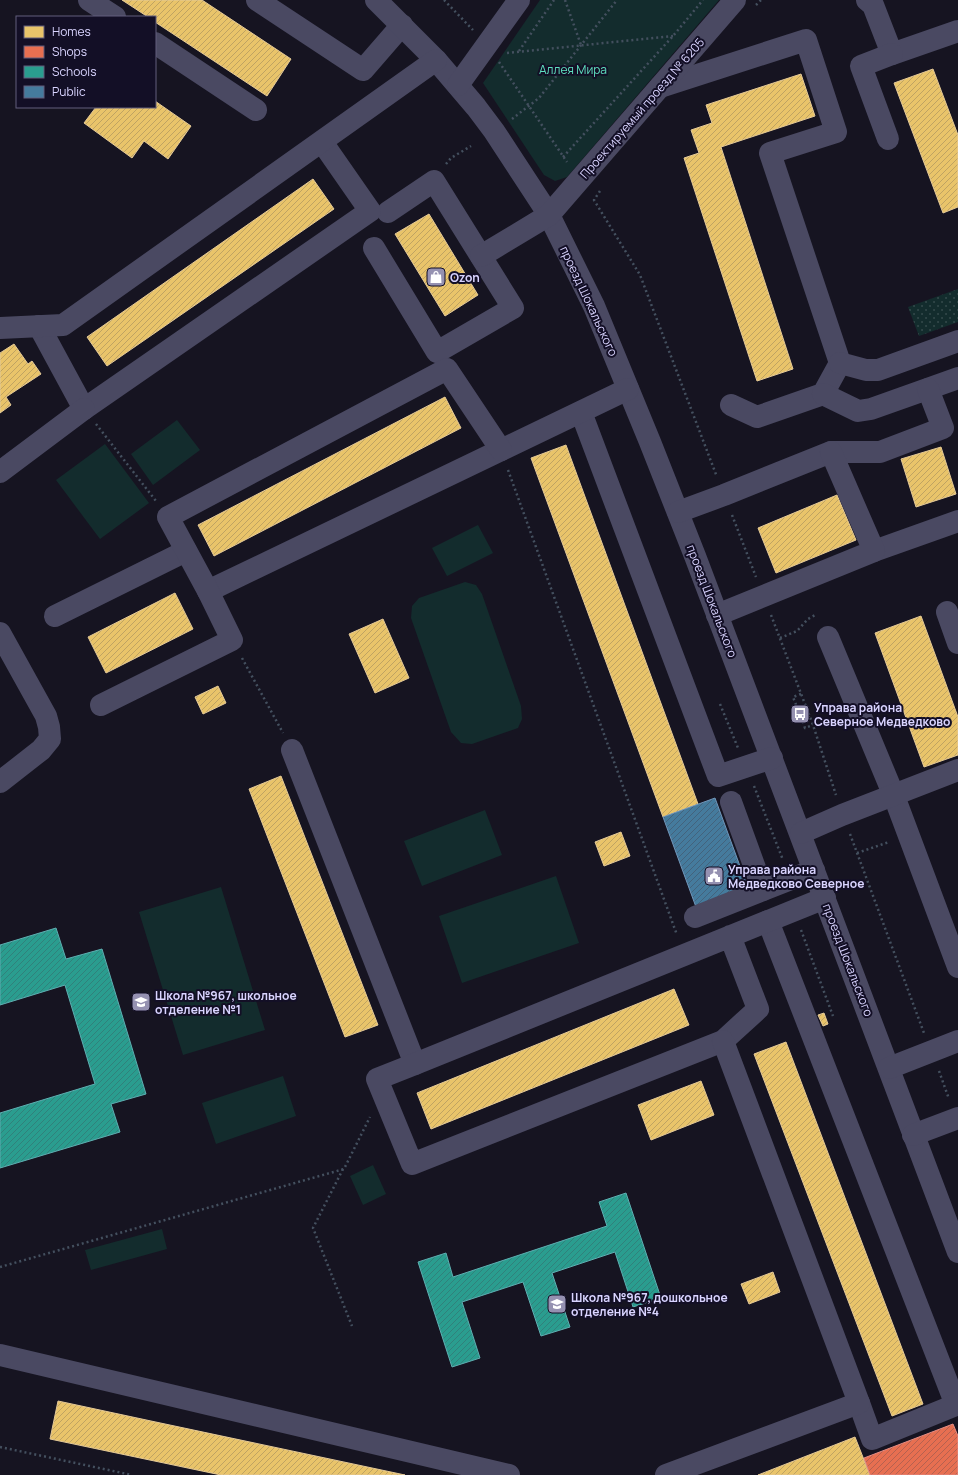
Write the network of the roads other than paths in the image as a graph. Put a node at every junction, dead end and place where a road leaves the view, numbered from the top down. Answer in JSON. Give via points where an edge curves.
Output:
{"nodes":[{"id":1,"x":89,"y":0,"type":"edge"},
{"id":2,"x":257,"y":0,"type":"edge"},
{"id":3,"x":376,"y":0,"type":"edge"},
{"id":4,"x":519,"y":0,"type":"edge"},
{"id":5,"x":735,"y":0,"type":"edge"},
{"id":6,"x":867,"y":0,"type":"edge"},
{"id":7,"x":113,"y":16,"type":"edge"},
{"id":8,"x":402,"y":25,"type":"junction"},
{"id":9,"x":958,"y":31,"type":"edge"},
{"id":10,"x":156,"y":44,"type":"edge"},
{"id":11,"x":892,"y":54,"type":"junction"},
{"id":12,"x":436,"y":60,"type":"junction"},
{"id":13,"x":458,"y":85,"type":"junction"},
{"id":14,"x":660,"y":87,"type":"junction"},
{"id":15,"x":256,"y":110,"type":"dead end"},
{"id":16,"x":888,"y":139,"type":"dead end"},
{"id":17,"x":322,"y":142,"type":"junction"},
{"id":18,"x":388,"y":212,"type":"dead end"},
{"id":19,"x":549,"y":215,"type":"junction"},
{"id":20,"x":374,"y":248,"type":"dead end"},
{"id":21,"x":481,"y":256,"type":"junction"},
{"id":22,"x":39,"y":326,"type":"junction"},
{"id":23,"x":0,"y":328,"type":"edge"},
{"id":24,"x":958,"y":341,"type":"edge"},
{"id":25,"x":840,"y":363,"type":"junction"},
{"id":26,"x":958,"y":378,"type":"edge"},
{"id":27,"x":628,"y":389,"type":"junction"},
{"id":28,"x":928,"y":389,"type":"junction"},
{"id":29,"x":823,"y":394,"type":"junction"},
{"id":30,"x":730,"y":405,"type":"dead end"},
{"id":31,"x":84,"y":408,"type":"junction"},
{"id":32,"x":581,"y":412,"type":"junction"},
{"id":33,"x":501,"y":450,"type":"junction"},
{"id":34,"x":831,"y":452,"type":"junction"},
{"id":35,"x":0,"y":472,"type":"edge"},
{"id":36,"x":678,"y":512,"type":"junction"},
{"id":37,"x":958,"y":521,"type":"edge"},
{"id":38,"x":186,"y":551,"type":"junction"},
{"id":39,"x":874,"y":551,"type":"junction"},
{"id":40,"x":208,"y":591,"type":"junction"},
{"id":41,"x":947,"y":612,"type":"dead end"},
{"id":42,"x":718,"y":614,"type":"junction"},
{"id":43,"x":55,"y":616,"type":"dead end"},
{"id":44,"x":0,"y":633,"type":"edge"},
{"id":45,"x":828,"y":637,"type":"dead end"},
{"id":46,"x":958,"y":643,"type":"edge"},
{"id":47,"x":101,"y":705,"type":"dead end"},
{"id":48,"x":292,"y":750,"type":"road end"},
{"id":49,"x":772,"y":758,"type":"junction"},
{"id":50,"x":958,"y":770,"type":"edge"},
{"id":51,"x":0,"y":782,"type":"edge"},
{"id":52,"x":894,"y":796,"type":"junction"},
{"id":53,"x":731,"y":802,"type":"dead end"},
{"id":54,"x":801,"y":833,"type":"junction"},
{"id":55,"x":814,"y":870,"type":"junction"},
{"id":56,"x":763,"y":890,"type":"junction"},
{"id":57,"x":825,"y":898,"type":"junction"},
{"id":58,"x":695,"y":917,"type":"dead end"},
{"id":59,"x":768,"y":921,"type":"junction"},
{"id":60,"x":730,"y":936,"type":"junction"},
{"id":61,"x":958,"y":967,"type":"edge"},
{"id":62,"x":958,"y":1040,"type":"edge"},
{"id":63,"x":723,"y":1041,"type":"junction"},
{"id":64,"x":415,"y":1064,"type":"junction"},
{"id":65,"x":889,"y":1068,"type":"junction"},
{"id":66,"x":957,"y":1118,"type":"edge"},
{"id":67,"x":913,"y":1135,"type":"junction"},
{"id":68,"x":956,"y":1240,"type":"edge"},
{"id":69,"x":0,"y":1355,"type":"edge"},
{"id":70,"x":859,"y":1403,"type":"junction"},
{"id":71,"x":957,"y":1404,"type":"edge"},
{"id":72,"x":509,"y":1475,"type":"edge"},
{"id":73,"x":666,"y":1475,"type":"edge"}],
"edges":[{"from":1,"to":7,"type":"street"},
{"from":2,"to":8,"type":"street","via":[[363,70]]},
{"from":3,"to":8,"type":"street","name":"проезд Шокальского"},
{"from":4,"to":13,"type":"street"},
{"from":5,"to":14,"type":"street","name":"Проектируемый проезд № 6205"},
{"from":6,"to":11,"type":"street","via":[[873,5]]},
{"from":8,"to":12,"type":"street","name":"проезд Шокальского"},
{"from":9,"to":11,"type":"street"},
{"from":10,"to":15,"type":"street"},
{"from":11,"to":16,"type":"street","via":[[861,66]]},
{"from":12,"to":13,"type":"street","name":"проезд Шокальского"},
{"from":12,"to":17,"type":"street"},
{"from":13,"to":19,"type":"street","name":"проезд Шокальского","via":[[494,131]]},
{"from":14,"to":19,"type":"street","name":"Проектируемый проезд № 6205"},
{"from":14,"to":25,"type":"street","via":[[806,40],[836,132],[770,153]]},
{"from":17,"to":22,"type":"street","via":[[63,325]]},
{"from":17,"to":31,"type":"street","via":[[370,211]]},
{"from":18,"to":21,"type":"street","via":[[434,181]]},
{"from":19,"to":21,"type":"street","name":"Проектируемый проезд № 6205"},
{"from":19,"to":27,"type":"street","name":"проезд Шокальского","via":[[594,306]]},
{"from":20,"to":21,"type":"street","via":[[437,352],[513,308]]},
{"from":22,"to":23,"type":"street"},
{"from":22,"to":31,"type":"street"},
{"from":24,"to":25,"type":"street","via":[[878,370],[866,370]]},
{"from":25,"to":29,"type":"street"},
{"from":26,"to":28,"type":"street"},
{"from":27,"to":32,"type":"street"},
{"from":27,"to":36,"type":"street","name":"проезд Шокальского"},
{"from":28,"to":29,"type":"street","via":[[858,411]]},
{"from":28,"to":34,"type":"street","via":[[943,428],[880,452]]},
{"from":29,"to":30,"type":"street","via":[[757,417]]},
{"from":31,"to":35,"type":"street"},
{"from":32,"to":33,"type":"street"},
{"from":32,"to":49,"type":"street","via":[[718,776]]},
{"from":33,"to":38,"type":"street","via":[[447,369],[168,517]]},
{"from":33,"to":40,"type":"street"},
{"from":34,"to":36,"type":"street"},
{"from":34,"to":39,"type":"street"},
{"from":36,"to":42,"type":"street","name":"проезд Шокальского"},
{"from":37,"to":39,"type":"street"},
{"from":38,"to":40,"type":"street"},
{"from":38,"to":43,"type":"street"},
{"from":39,"to":42,"type":"street"},
{"from":40,"to":47,"type":"street","via":[[232,640]]},
{"from":41,"to":46,"type":"street"},
{"from":42,"to":49,"type":"street","name":"проезд Шокальского"},
{"from":44,"to":51,"type":"street","via":[[46,716],[50,739],[41,750]]},
{"from":45,"to":52,"type":"street"},
{"from":48,"to":64,"type":"street"},
{"from":49,"to":54,"type":"street","name":"проезд Шокальского"},
{"from":50,"to":52,"type":"street"},
{"from":52,"to":54,"type":"street"},
{"from":52,"to":61,"type":"street"},
{"from":53,"to":56,"type":"street"},
{"from":54,"to":55,"type":"street","name":"проезд Шокальского"},
{"from":55,"to":56,"type":"street"},
{"from":55,"to":57,"type":"street","name":"проезд Шокальского"},
{"from":56,"to":58,"type":"street"},
{"from":57,"to":59,"type":"street"},
{"from":57,"to":65,"type":"street","name":"проезд Шокальского"},
{"from":59,"to":60,"type":"street"},
{"from":59,"to":71,"type":"street"},
{"from":60,"to":63,"type":"street","via":[[758,1009]]},
{"from":60,"to":64,"type":"street"},
{"from":62,"to":65,"type":"street"},
{"from":63,"to":64,"type":"street","via":[[412,1164],[377,1079]]},
{"from":63,"to":70,"type":"street"},
{"from":65,"to":67,"type":"street","name":"проезд Шокальского"},
{"from":66,"to":67,"type":"street"},
{"from":67,"to":68,"type":"street","name":"проезд Шокальского"},
{"from":69,"to":72,"type":"street"},
{"from":70,"to":71,"type":"street","via":[[872,1439]]},
{"from":70,"to":73,"type":"street"}]}
